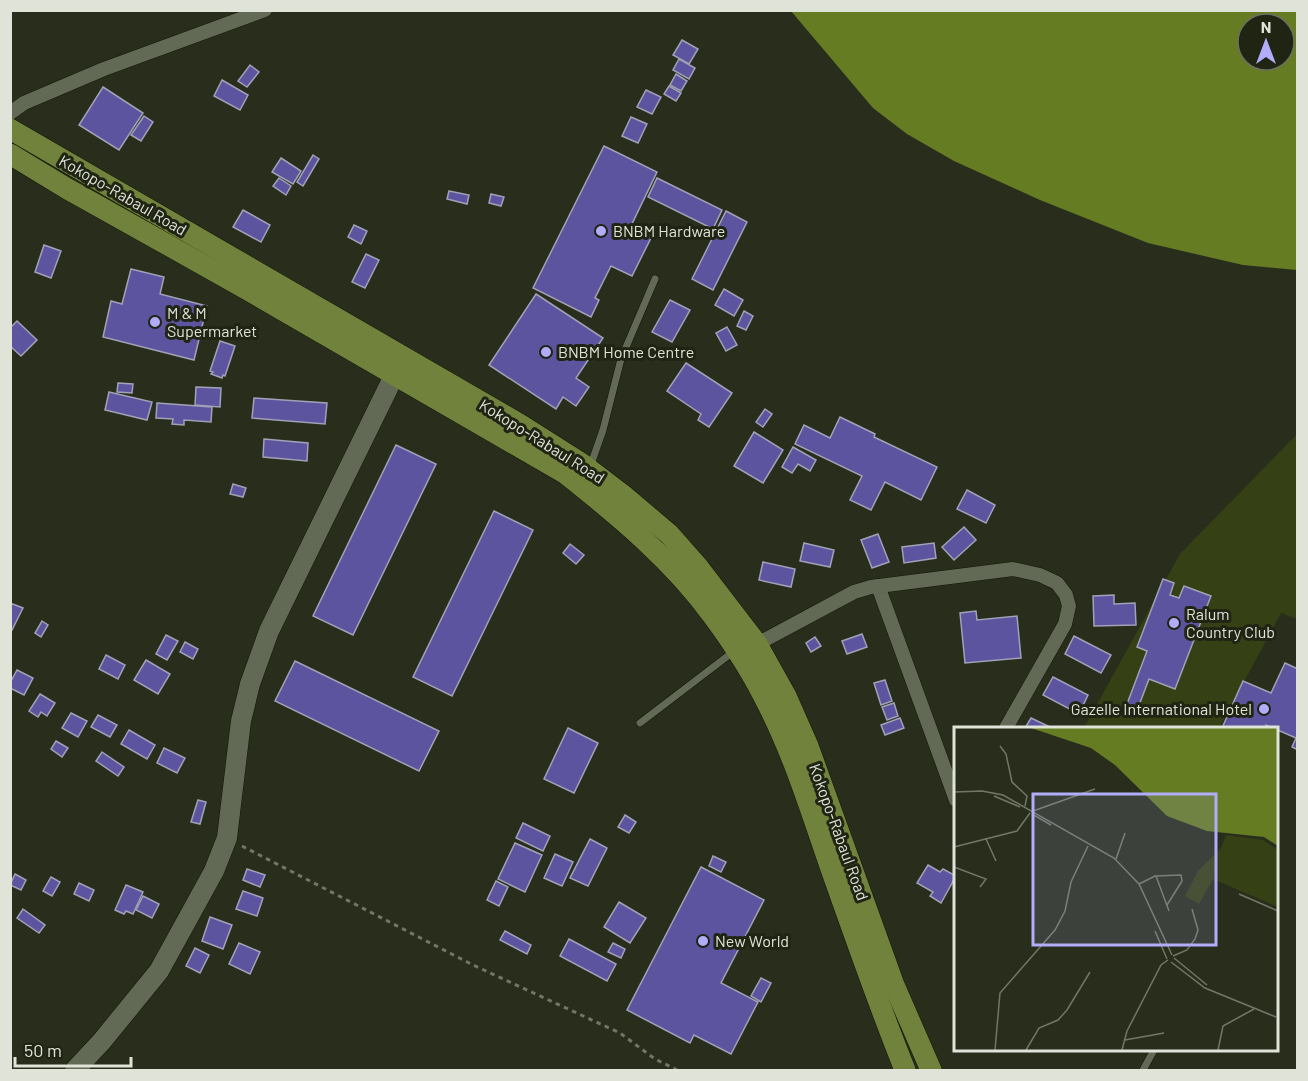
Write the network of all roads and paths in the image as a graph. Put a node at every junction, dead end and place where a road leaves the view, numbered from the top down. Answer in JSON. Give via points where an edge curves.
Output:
{"nodes":[{"id":1,"x":265,"y":10,"type":"edge"},
{"id":2,"x":10,"y":113,"type":"edge"},
{"id":3,"x":10,"y":129,"type":"edge"},
{"id":4,"x":10,"y":154,"type":"edge"},
{"id":5,"x":655,"y":279,"type":"dead end"},
{"id":6,"x":394,"y":376,"type":"junction"},
{"id":7,"x":590,"y":469,"type":"junction"},
{"id":8,"x":878,"y":586,"type":"junction"},
{"id":9,"x":758,"y":644,"type":"junction"},
{"id":10,"x":735,"y":650,"type":"junction"},
{"id":11,"x":640,"y":723,"type":"dead end"},
{"id":12,"x":1007,"y":727,"type":"edge"},
{"id":13,"x":954,"y":794,"type":"edge"},
{"id":14,"x":227,"y":838,"type":"junction"},
{"id":15,"x":1153,"y":1051,"type":"edge"},
{"id":16,"x":75,"y":1071,"type":"edge"},
{"id":17,"x":677,"y":1071,"type":"edge"},
{"id":18,"x":905,"y":1071,"type":"edge"},
{"id":19,"x":931,"y":1071,"type":"edge"},
{"id":20,"x":1143,"y":1071,"type":"edge"}],
"edges":[{"from":1,"to":2,"type":"street","via":[[104,69],[24,103]]},
{"from":3,"to":7,"type":"main road","name":"Kokopo-Rabaul Road","via":[[521,425]]},
{"from":4,"to":6,"type":"main road","name":"Kokopo-Rabaul Road"},
{"from":5,"to":7,"type":"lane","via":[[621,359]]},
{"from":6,"to":10,"type":"main road","name":"Kokopo-Rabaul Road","via":[[566,474],[651,546],[683,579]]},
{"from":6,"to":14,"type":"street","via":[[269,631],[241,721]]},
{"from":7,"to":9,"type":"main road","name":"Kokopo-Rabaul Road","via":[[669,534]]},
{"from":8,"to":9,"type":"street","via":[[854,592]]},
{"from":8,"to":12,"type":"street","via":[[1013,569],[1057,583],[1070,606],[1065,624]]},
{"from":8,"to":13,"type":"street"},
{"from":9,"to":19,"type":"main road","name":"Kokopo-Rabaul Road","via":[[808,746],[894,985]]},
{"from":10,"to":11,"type":"lane"},
{"from":10,"to":18,"type":"main road","name":"Kokopo-Rabaul Road","via":[[789,750]]},
{"from":14,"to":16,"type":"street","via":[[214,871],[159,971]]},
{"from":14,"to":17,"type":"path","via":[[473,965],[620,1033]]},
{"from":15,"to":20,"type":"lane"}]}
